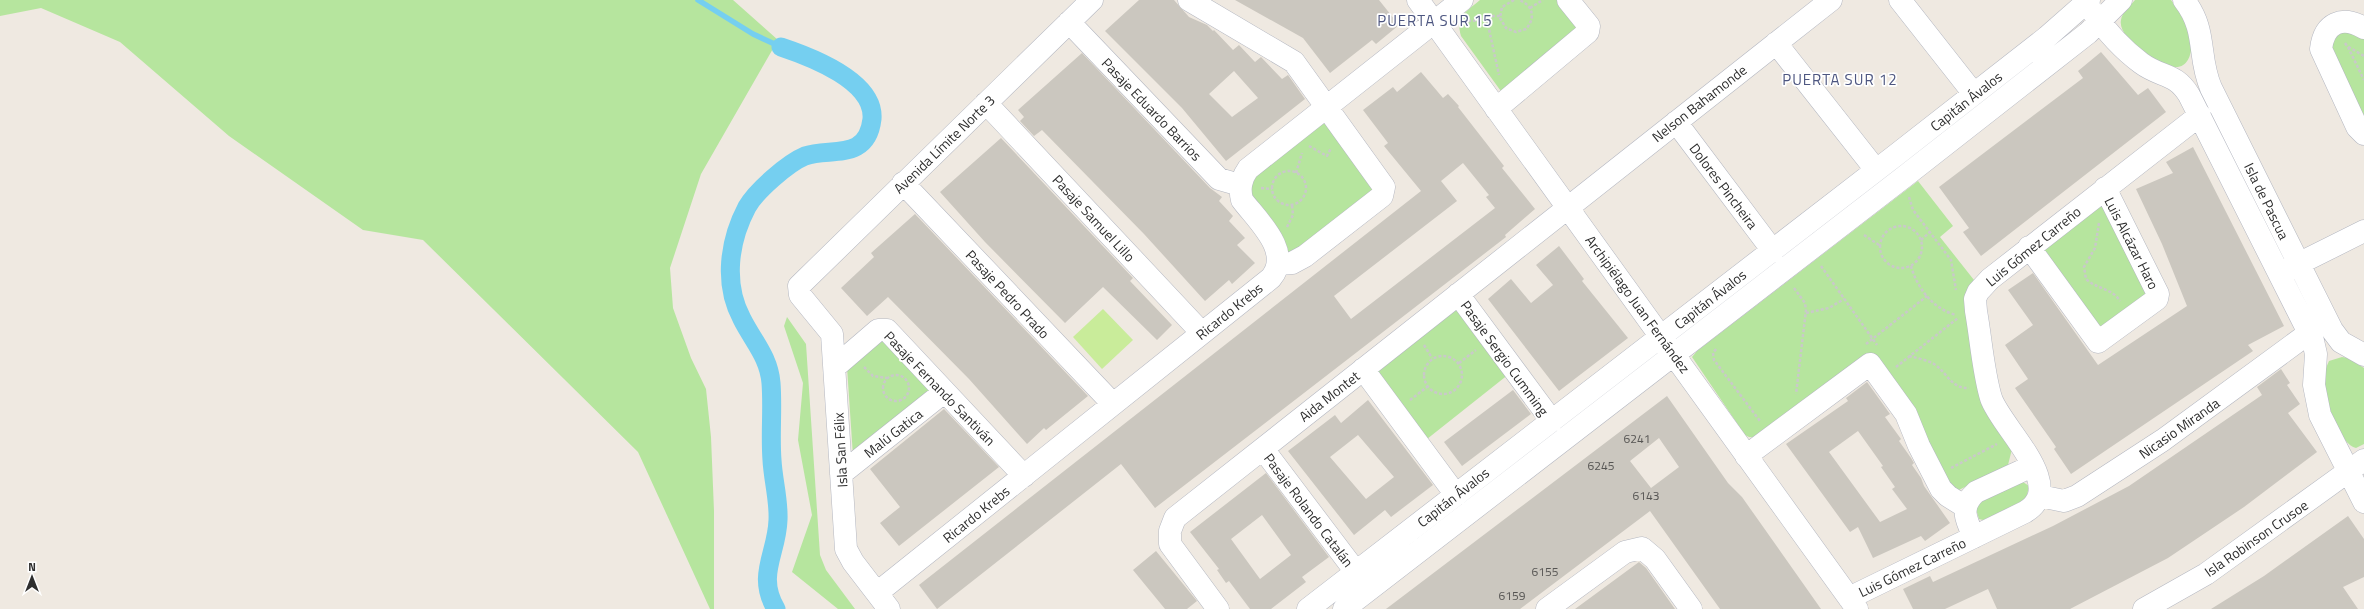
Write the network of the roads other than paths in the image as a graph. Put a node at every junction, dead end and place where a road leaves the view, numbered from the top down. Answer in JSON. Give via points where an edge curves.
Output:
{"nodes":[{"id":1,"x":1092,"y":0,"type":"edge"},
{"id":2,"x":1189,"y":0,"type":"edge"},
{"id":3,"x":1418,"y":0,"type":"edge"},
{"id":4,"x":1462,"y":0,"type":"edge"},
{"id":5,"x":1568,"y":0,"type":"edge"},
{"id":6,"x":1831,"y":0,"type":"edge"},
{"id":7,"x":1900,"y":0,"type":"edge"},
{"id":8,"x":2121,"y":0,"type":"edge"},
{"id":9,"x":2184,"y":0,"type":"edge"},
{"id":10,"x":2087,"y":1,"type":"edge"},
{"id":11,"x":1069,"y":22,"type":"junction"},
{"id":12,"x":1434,"y":22,"type":"junction"},
{"id":13,"x":2100,"y":22,"type":"junction"},
{"id":14,"x":2364,"y":28,"type":"edge"},
{"id":15,"x":1776,"y":43,"type":"junction"},
{"id":16,"x":2204,"y":55,"type":"junction"},
{"id":17,"x":2176,"y":79,"type":"junction"},
{"id":18,"x":1974,"y":94,"type":"junction"},
{"id":19,"x":986,"y":103,"type":"junction"},
{"id":20,"x":1326,"y":107,"type":"junction"},
{"id":21,"x":1496,"y":109,"type":"junction"},
{"id":22,"x":2200,"y":116,"type":"junction"},
{"id":23,"x":1676,"y":122,"type":"junction"},
{"id":24,"x":2364,"y":134,"type":"edge"},
{"id":25,"x":1876,"y":170,"type":"junction"},
{"id":26,"x":904,"y":183,"type":"junction"},
{"id":27,"x":1240,"y":185,"type":"junction"},
{"id":28,"x":2102,"y":190,"type":"junction"},
{"id":29,"x":1568,"y":206,"type":"junction"},
{"id":30,"x":2364,"y":231,"type":"edge"},
{"id":31,"x":2029,"y":247,"type":"junction"},
{"id":32,"x":1773,"y":251,"type":"junction"},
{"id":33,"x":1278,"y":264,"type":"junction"},
{"id":34,"x":2299,"y":264,"type":"junction"},
{"id":35,"x":2279,"y":274,"type":"junction"},
{"id":36,"x":799,"y":289,"type":"joint"},
{"id":37,"x":1458,"y":294,"type":"junction"},
{"id":38,"x":1202,"y":333,"type":"junction"},
{"id":39,"x":2309,"y":333,"type":"junction"},
{"id":40,"x":1661,"y":337,"type":"junction"},
{"id":41,"x":2341,"y":342,"type":"junction"},
{"id":42,"x":2316,"y":354,"type":"junction"},
{"id":43,"x":2364,"y":355,"type":"edge"},
{"id":44,"x":1674,"y":356,"type":"junction"},
{"id":45,"x":841,"y":362,"type":"junction"},
{"id":46,"x":1363,"y":369,"type":"junction"},
{"id":47,"x":944,"y":392,"type":"junction"},
{"id":48,"x":1113,"y":404,"type":"junction"},
{"id":49,"x":1552,"y":421,"type":"junction"},
{"id":50,"x":1262,"y":449,"type":"junction"},
{"id":51,"x":1746,"y":456,"type":"junction"},
{"id":52,"x":2032,"y":466,"type":"junction"},
{"id":53,"x":2356,"y":466,"type":"edge"},
{"id":54,"x":841,"y":474,"type":"junction"},
{"id":55,"x":1024,"y":476,"type":"junction"},
{"id":56,"x":1456,"y":495,"type":"junction"},
{"id":57,"x":2040,"y":496,"type":"junction"},
{"id":58,"x":2364,"y":502,"type":"edge"},
{"id":59,"x":1964,"y":506,"type":"junction"},
{"id":60,"x":1974,"y":537,"type":"junction"},
{"id":61,"x":1356,"y":572,"type":"junction"},
{"id":62,"x":883,"y":601,"type":"edge"},
{"id":63,"x":1853,"y":603,"type":"edge"},
{"id":64,"x":1553,"y":607,"type":"edge"},
{"id":65,"x":1218,"y":609,"type":"edge"},
{"id":66,"x":1308,"y":609,"type":"edge"},
{"id":67,"x":1344,"y":609,"type":"edge"},
{"id":68,"x":1691,"y":609,"type":"edge"},
{"id":69,"x":2144,"y":609,"type":"edge"}],
"edges":[{"from":1,"to":11,"type":"street","name":"Avenida Límite Norte 3"},
{"from":2,"to":20,"type":"street","via":[[1294,62]]},
{"from":3,"to":12,"type":"street","name":"Archipiélago Juan Fernández"},
{"from":4,"to":12,"type":"street"},
{"from":5,"to":21,"type":"street","via":[[1588,26],[1588,32]]},
{"from":6,"to":15,"type":"street","name":"Nelson Bahamonde"},
{"from":7,"to":18,"type":"street"},
{"from":8,"to":13,"type":"street","name":"Capitán Ávalos"},
{"from":9,"to":16,"type":"street","name":"Isla de Pascua","via":[[2198,27]]},
{"from":10,"to":13,"type":"street","name":"Isla de Pascua"},
{"from":10,"to":18,"type":"street","name":"Capitán Ávalos"},
{"from":11,"to":19,"type":"street","name":"Avenida Límite Norte 3"},
{"from":11,"to":27,"type":"street","name":"Pasaje Eduardo Barrios","via":[[1219,179]]},
{"from":12,"to":20,"type":"street"},
{"from":12,"to":21,"type":"street","name":"Archipiélago Juan Fernández"},
{"from":13,"to":17,"type":"street","name":"Isla de Pascua","via":[[2110,35],[2142,63]]},
{"from":13,"to":44,"type":"street","name":"Capitán Ávalos"},
{"from":14,"to":24,"type":"street","via":[[2348,20],[2337,22],[2328,31],[2321,50],[2357,127]]},
{"from":15,"to":23,"type":"street","name":"Nelson Bahamonde"},
{"from":15,"to":25,"type":"street"},
{"from":16,"to":17,"type":"street"},
{"from":16,"to":34,"type":"street","name":"Isla de Pascua","via":[[2206,76]]},
{"from":17,"to":22,"type":"street","name":"Isla de Pascua","via":[[2183,85]]},
{"from":18,"to":25,"type":"street","name":"Capitán Ávalos"},
{"from":19,"to":26,"type":"street","name":"Avenida Límite Norte 3"},
{"from":19,"to":38,"type":"street","name":"Pasaje Samuel Lillo"},
{"from":20,"to":27,"type":"street","via":[[1248,169]]},
{"from":20,"to":33,"type":"street","via":[[1385,190],[1382,196],[1305,256],[1292,263]]},
{"from":21,"to":29,"type":"street","name":"Archipiélago Juan Fernández"},
{"from":22,"to":28,"type":"street","name":"Luis Gómez Carreño"},
{"from":22,"to":35,"type":"street","name":"Isla de Pascua"},
{"from":23,"to":29,"type":"street","name":"Nelson Bahamonde"},
{"from":23,"to":32,"type":"street","name":"Dolores Pincheira"},
{"from":25,"to":32,"type":"street","name":"Capitán Ávalos"},
{"from":26,"to":36,"type":"street","name":"Avenida Límite Norte 3","via":[[802,282]]},
{"from":26,"to":48,"type":"street","name":"Pasaje Pedro Prado"},
{"from":27,"to":33,"type":"street","via":[[1242,200],[1276,246]]},
{"from":28,"to":31,"type":"street","name":"Luis Gómez Carreño"},
{"from":28,"to":31,"type":"street","name":"Luis Alcázar Haro","via":[[2158,294],[2157,299],[2098,342]]},
{"from":29,"to":37,"type":"street","name":"Aida Montet"},
{"from":29,"to":40,"type":"street","name":"Archipiélago Juan Fernández"},
{"from":30,"to":34,"type":"street"},
{"from":31,"to":52,"type":"street","name":"Luis Gómez Carreño","via":[[1983,285],[1975,299],[1991,397]]},
{"from":32,"to":40,"type":"street","name":"Capitán Ávalos"},
{"from":33,"to":38,"type":"street","name":"Ricardo Krebs","via":[[1271,278]]},
{"from":34,"to":35,"type":"street"},
{"from":34,"to":41,"type":"street","name":"Isla de Pascua","via":[[2335,336]]},
{"from":35,"to":39,"type":"street","name":"Isla de Pascua"},
{"from":36,"to":45,"type":"street","name":"Isla San Félix","via":[[800,295],[830,330]]},
{"from":37,"to":46,"type":"street","name":"Aida Montet"},
{"from":37,"to":49,"type":"street","name":"Pasaje Sergio Cumming"},
{"from":38,"to":48,"type":"street","name":"Ricardo Krebs"},
{"from":39,"to":42,"type":"street","name":"Isla de Pascua"},
{"from":39,"to":57,"type":"street","name":"Nicasio Miranda","via":[[2163,440],[2077,496],[2064,501]]},
{"from":40,"to":44,"type":"street","name":"Archipiélago Juan Fernández"},
{"from":40,"to":49,"type":"street","name":"Capitán Ávalos"},
{"from":41,"to":42,"type":"street"},
{"from":41,"to":43,"type":"street","name":"Isla de Pascua"},
{"from":42,"to":53,"type":"street","name":"Isla de Pascua","via":[[2314,385],[2320,415]]},
{"from":44,"to":51,"type":"street","name":"Archipiélago Juan Fernández"},
{"from":44,"to":67,"type":"street","name":"Capitán Ávalos"},
{"from":45,"to":47,"type":"street","name":"Pasaje Fernando Santiván","via":[[883,328],[909,352]]},
{"from":45,"to":54,"type":"street","name":"Isla San Félix"},
{"from":46,"to":50,"type":"street","name":"Aida Montet"},
{"from":46,"to":56,"type":"street"},
{"from":47,"to":54,"type":"street","name":"Malú Gatica"},
{"from":47,"to":55,"type":"street","name":"Pasaje Fernando Santiván"},
{"from":48,"to":55,"type":"street","name":"Ricardo Krebs"},
{"from":49,"to":56,"type":"street","name":"Capitán Ávalos"},
{"from":50,"to":61,"type":"street","name":"Pasaje Rolando Catalán"},
{"from":50,"to":65,"type":"street","name":"Aida Montet","via":[[1175,518],[1171,525],[1169,538],[1174,551]]},
{"from":51,"to":59,"type":"street","via":[[1865,356],[1906,414],[1941,489]]},
{"from":51,"to":63,"type":"street","name":"Archipiélago Juan Fernández"},
{"from":52,"to":57,"type":"street","name":"Luis Gómez Carreño","via":[[2039,482]]},
{"from":52,"to":59,"type":"street","via":[[1976,492]]},
{"from":53,"to":58,"type":"street","name":"Isla de Pascua"},
{"from":53,"to":69,"type":"street","name":"Isla Robinson Crusoe","via":[[2206,574]]},
{"from":54,"to":62,"type":"street","name":"Isla San Félix","via":[[846,549]]},
{"from":55,"to":62,"type":"street","name":"Ricardo Krebs"},
{"from":56,"to":61,"type":"street","name":"Capitán Ávalos"},
{"from":57,"to":60,"type":"street","name":"Luis Gómez Carreño","via":[[2031,509]]},
{"from":59,"to":60,"type":"street","name":"Luis Gómez Carreño","via":[[1965,519]]},
{"from":60,"to":63,"type":"street","name":"Luis Gómez Carreño"},
{"from":61,"to":66,"type":"street","name":"Capitán Ávalos"},
{"from":64,"to":68,"type":"street","via":[[1625,552],[1642,548],[1655,559]]}]}
